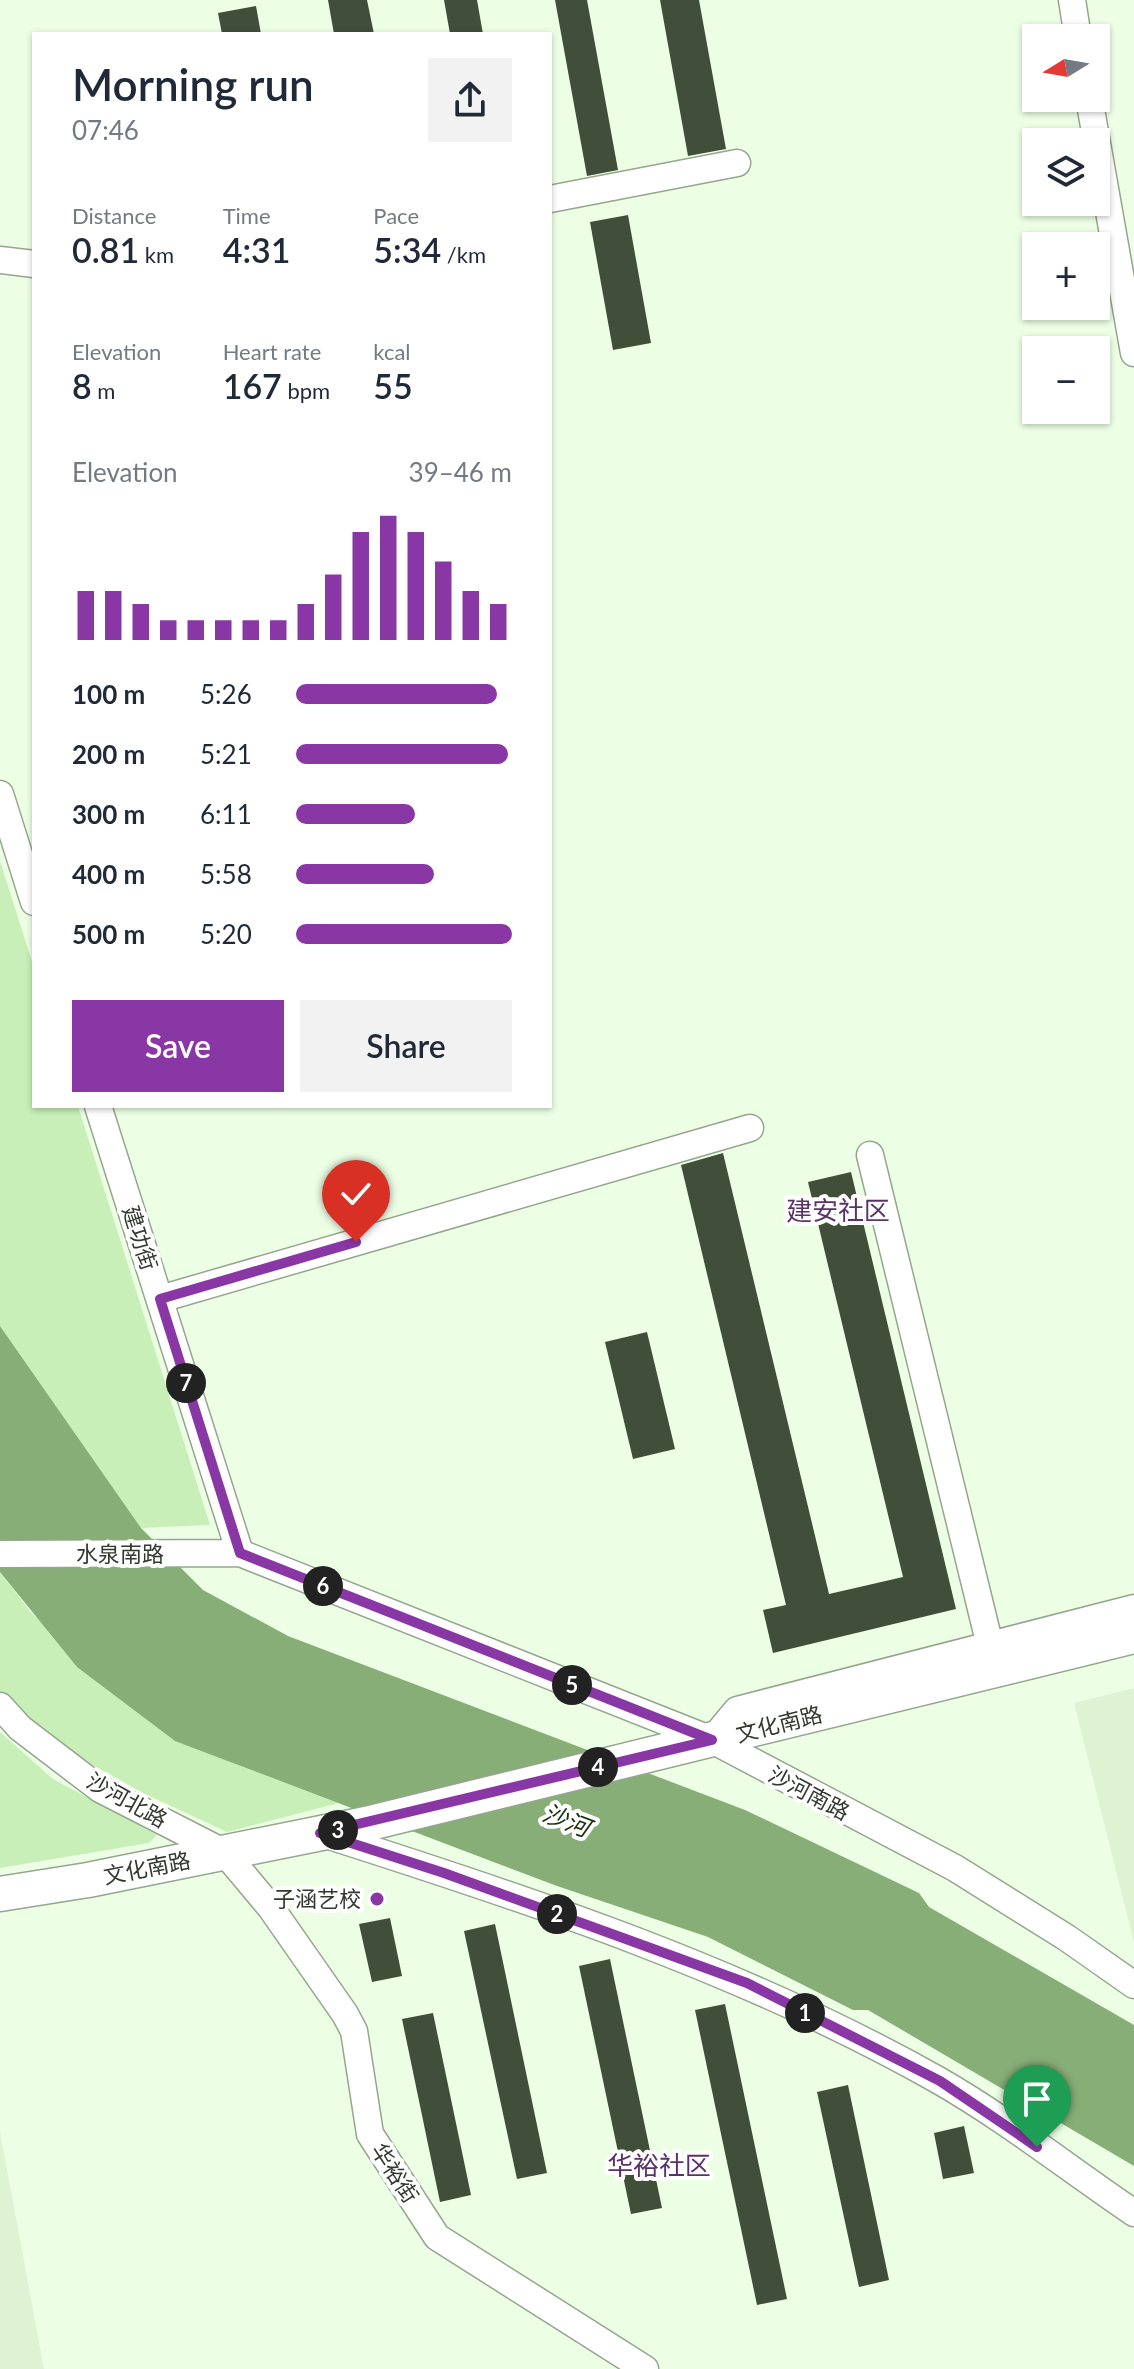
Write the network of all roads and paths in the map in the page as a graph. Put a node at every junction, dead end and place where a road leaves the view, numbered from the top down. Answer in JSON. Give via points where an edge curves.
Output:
{"nodes":[{"id":1,"x":1072,"y":0,"type":"edge"},
{"id":2,"x":1076,"y":24,"type":"edge"},
{"id":3,"x":1091,"y":112,"type":"edge"},
{"id":4,"x":737,"y":163,"type":"dead end"},
{"id":5,"x":552,"y":199,"type":"edge"},
{"id":6,"x":0,"y":260,"type":"edge"},
{"id":7,"x":32,"y":264,"type":"edge"},
{"id":8,"x":1134,"y":353,"type":"edge"},
{"id":9,"x":0,"y":794,"type":"edge"},
{"id":10,"x":32,"y":896,"type":"edge"},
{"id":11,"x":99,"y":1108,"type":"edge"},
{"id":12,"x":750,"y":1128,"type":"dead end"},
{"id":13,"x":870,"y":1155,"type":"dead end"},
{"id":14,"x":160,"y":1299,"type":"junction"},
{"id":15,"x":240,"y":1553,"type":"junction"},
{"id":16,"x":0,"y":1554,"type":"edge"},
{"id":17,"x":1134,"y":1608,"type":"edge"},
{"id":18,"x":1134,"y":1636,"type":"edge"},
{"id":19,"x":996,"y":1670,"type":"junction"},
{"id":20,"x":0,"y":1706,"type":"edge"},
{"id":21,"x":712,"y":1740,"type":"junction"},
{"id":22,"x":320,"y":1833,"type":"junction"},
{"id":23,"x":225,"y":1853,"type":"junction"},
{"id":24,"x":0,"y":1894,"type":"edge"},
{"id":25,"x":1134,"y":1985,"type":"edge"},
{"id":26,"x":1134,"y":2213,"type":"edge"},
{"id":27,"x":645,"y":2369,"type":"edge"}],
"edges":[{"from":1,"to":2,"type":"street"},
{"from":3,"to":8,"type":"street"},
{"from":4,"to":5,"type":"street"},
{"from":6,"to":7,"type":"street"},
{"from":9,"to":10,"type":"street"},
{"from":11,"to":14,"type":"street","name":"建功街"},
{"from":12,"to":14,"type":"street"},
{"from":13,"to":19,"type":"street"},
{"from":14,"to":15,"type":"street","name":"建功街"},
{"from":15,"to":16,"type":"street","name":"水泉南路"},
{"from":15,"to":21,"type":"street","name":"沙河南路"},
{"from":17,"to":21,"type":"street","via":[[737,1710]]},
{"from":18,"to":19,"type":"main road","name":"文化南路"},
{"from":19,"to":21,"type":"main road","name":"文化南路"},
{"from":20,"to":23,"type":"street","name":"沙河北路","via":[[20,1728],[100,1789]]},
{"from":21,"to":22,"type":"main road","name":"文化南路"},
{"from":21,"to":25,"type":"street","name":"沙河南路","via":[[955,1868]]},
{"from":22,"to":23,"type":"main road","name":"文化南路"},
{"from":22,"to":26,"type":"street","via":[[747,1983],[940,2081]]},
{"from":23,"to":24,"type":"main road","name":"文化南路"},
{"from":23,"to":27,"type":"street","name":"华裕街","via":[[271,1908],[345,2014],[354,2031],[370,2134],[437,2237]]}]}
